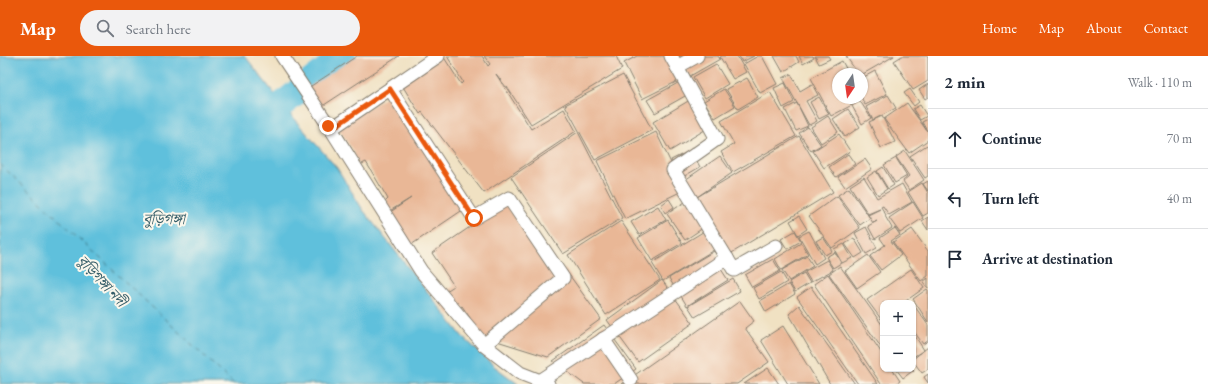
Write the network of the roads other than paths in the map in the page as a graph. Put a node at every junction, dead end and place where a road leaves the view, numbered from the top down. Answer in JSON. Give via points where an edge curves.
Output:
{"nodes":[{"id":1,"x":282,"y":56,"type":"edge"},
{"id":2,"x":438,"y":56,"type":"edge"},
{"id":3,"x":697,"y":56,"type":"edge"},
{"id":4,"x":674,"y":61,"type":"edge"},
{"id":5,"x":390,"y":89,"type":"junction"},
{"id":6,"x":330,"y":130,"type":"junction"},
{"id":7,"x":776,"y":246,"type":"dead end"},
{"id":8,"x":727,"y":258,"type":"junction"},
{"id":9,"x":603,"y":339,"type":"junction"},
{"id":10,"x":484,"y":345,"type":"junction"},
{"id":11,"x":631,"y":380,"type":"dead end"},
{"id":12,"x":544,"y":382,"type":"edge"}],
"edges":[{"from":1,"to":6,"type":"street"},
{"from":2,"to":5,"type":"street"},
{"from":3,"to":4,"type":"street"},
{"from":4,"to":8,"type":"street","via":[[717,139],[673,170]]},
{"from":5,"to":6,"type":"street"},
{"from":5,"to":10,"type":"street","via":[[474,218],[508,198],[563,278]]},
{"from":6,"to":10,"type":"street","via":[[421,271]]},
{"from":7,"to":8,"type":"street","via":[[734,270]]},
{"from":8,"to":9,"type":"street"},
{"from":9,"to":11,"type":"street"},
{"from":9,"to":12,"type":"street"},
{"from":10,"to":12,"type":"street","via":[[520,373]]}]}
